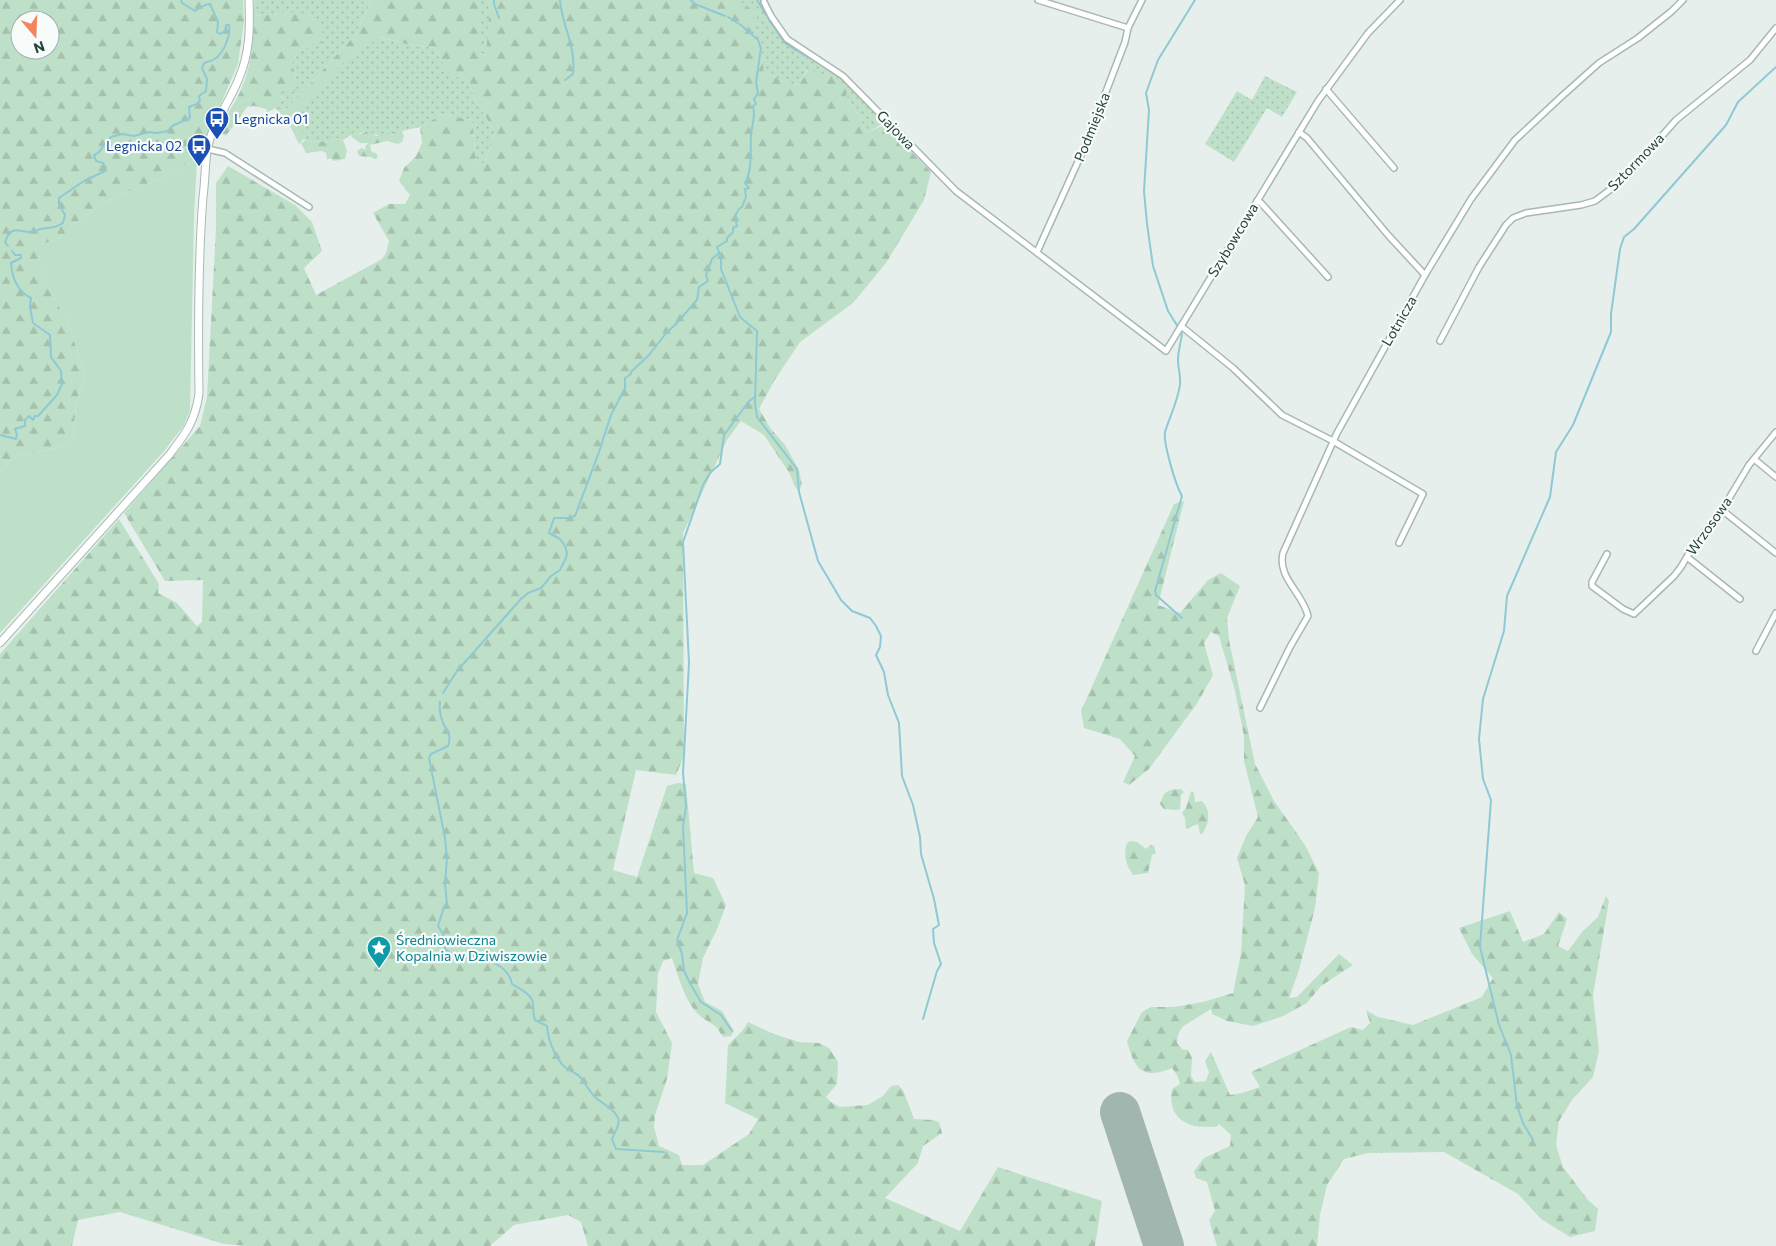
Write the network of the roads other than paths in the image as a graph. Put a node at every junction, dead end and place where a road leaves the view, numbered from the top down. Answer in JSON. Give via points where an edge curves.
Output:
{"nodes":[{"id":1,"x":249,"y":0,"type":"edge"},
{"id":2,"x":1038,"y":0,"type":"edge"},
{"id":3,"x":1142,"y":0,"type":"edge"},
{"id":4,"x":1400,"y":0,"type":"edge"},
{"id":5,"x":1683,"y":0,"type":"edge"},
{"id":6,"x":764,"y":2,"type":"dead end"},
{"id":7,"x":1128,"y":28,"type":"junction"},
{"id":8,"x":1776,"y":28,"type":"edge"},
{"id":9,"x":1326,"y":89,"type":"junction"},
{"id":10,"x":1299,"y":132,"type":"junction"},
{"id":11,"x":208,"y":149,"type":"junction"},
{"id":12,"x":1394,"y":168,"type":"dead end"},
{"id":13,"x":1257,"y":201,"type":"junction"},
{"id":14,"x":309,"y":207,"type":"dead end"},
{"id":15,"x":1037,"y":252,"type":"junction"},
{"id":16,"x":1425,"y":275,"type":"junction"},
{"id":17,"x":1328,"y":277,"type":"dead end"},
{"id":18,"x":1181,"y":326,"type":"junction"},
{"id":19,"x":1440,"y":341,"type":"dead end"},
{"id":20,"x":1776,"y":432,"type":"edge"},
{"id":21,"x":1333,"y":441,"type":"junction"},
{"id":22,"x":1754,"y":459,"type":"junction"},
{"id":23,"x":1776,"y":477,"type":"edge"},
{"id":24,"x":1722,"y":510,"type":"junction"},
{"id":25,"x":1398,"y":543,"type":"dead end"},
{"id":26,"x":1776,"y":553,"type":"edge"},
{"id":27,"x":1607,"y":554,"type":"dead end"},
{"id":28,"x":1687,"y":557,"type":"junction"},
{"id":29,"x":1740,"y":599,"type":"dead end"},
{"id":30,"x":1776,"y":613,"type":"edge"},
{"id":31,"x":0,"y":643,"type":"edge"},
{"id":32,"x":1756,"y":651,"type":"dead end"},
{"id":33,"x":1260,"y":708,"type":"dead end"}],
"edges":[{"from":1,"to":11,"type":"main road","via":[[250,28],[243,68],[216,124]]},
{"from":2,"to":7,"type":"street"},
{"from":3,"to":7,"type":"street","name":"Podmiejska"},
{"from":4,"to":9,"type":"street","name":"Szybowcowa","via":[[1368,33]]},
{"from":5,"to":16,"type":"street","name":"Lotnicza","via":[[1638,38],[1600,63],[1515,140],[1471,198]]},
{"from":6,"to":15,"type":"street","name":"Gajowa","via":[[787,39],[844,76],[950,186]]},
{"from":7,"to":15,"type":"street","name":"Podmiejska","via":[[1086,144]]},
{"from":8,"to":19,"type":"street","name":"Sztormowa","via":[[1750,60],[1676,120],[1632,170],[1596,201],[1526,213],[1509,221]]},
{"from":9,"to":10,"type":"street","name":"Szybowcowa"},
{"from":9,"to":12,"type":"street"},
{"from":10,"to":13,"type":"street","name":"Szybowcowa"},
{"from":10,"to":16,"type":"street","via":[[1308,138]]},
{"from":11,"to":14,"type":"street","via":[[225,153]]},
{"from":11,"to":31,"type":"main road","via":[[199,270],[199,394],[190,428]]},
{"from":13,"to":17,"type":"street"},
{"from":13,"to":18,"type":"street","name":"Szybowcowa"},
{"from":15,"to":18,"type":"street","name":"Szybowcowa","via":[[1166,351]]},
{"from":16,"to":21,"type":"street","name":"Lotnicza"},
{"from":18,"to":21,"type":"street","via":[[1233,368],[1282,415]]},
{"from":20,"to":22,"type":"street","name":"Wrzosowa"},
{"from":21,"to":25,"type":"street","via":[[1423,494]]},
{"from":21,"to":33,"type":"street","name":"Lotnicza","via":[[1281,562],[1282,571],[1306,607],[1308,616]]},
{"from":22,"to":23,"type":"street"},
{"from":22,"to":24,"type":"street","name":"Wrzosowa"},
{"from":24,"to":26,"type":"street"},
{"from":24,"to":28,"type":"street","name":"Wrzosowa"},
{"from":27,"to":28,"type":"street","name":"Wrzosowa","via":[[1592,582],[1593,588],[1634,614],[1674,576]]},
{"from":28,"to":29,"type":"street"},
{"from":30,"to":32,"type":"street"}]}
